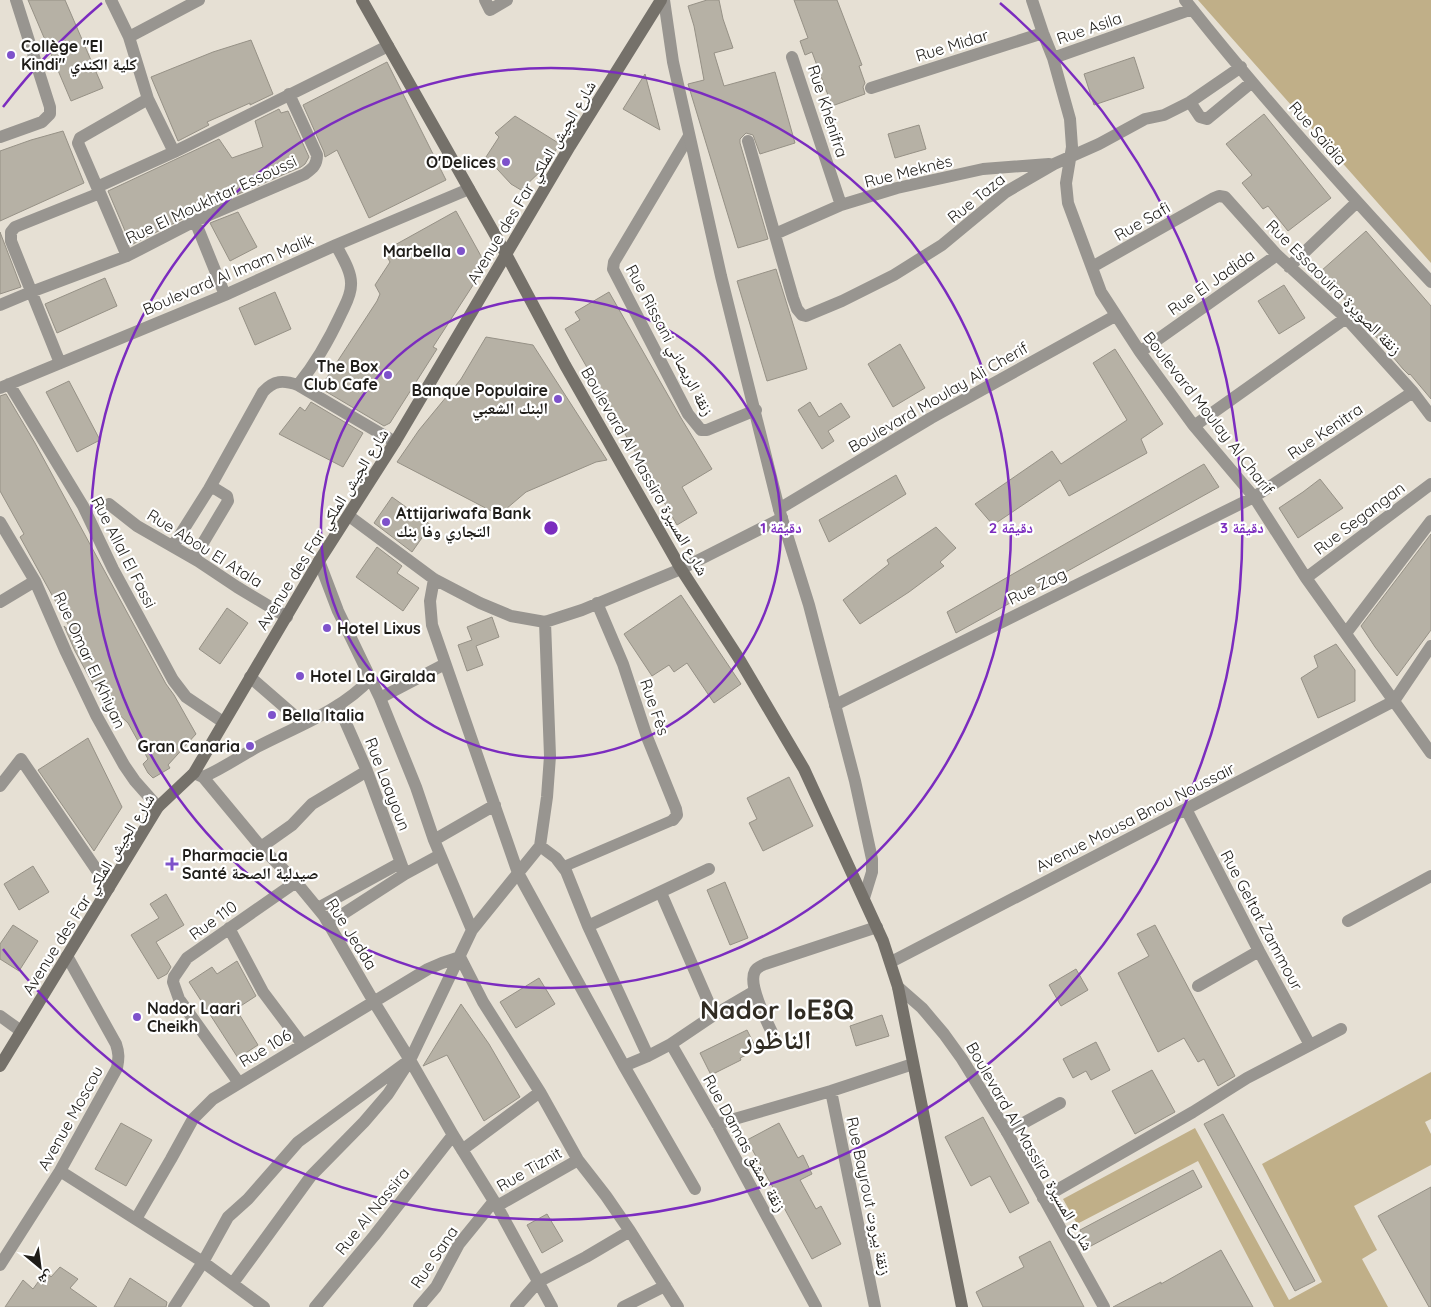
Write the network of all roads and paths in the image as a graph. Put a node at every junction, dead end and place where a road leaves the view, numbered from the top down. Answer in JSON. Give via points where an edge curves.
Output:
{"nodes":[{"id":1,"x":16,"y":0,"type":"edge"},
{"id":2,"x":110,"y":0,"type":"edge"},
{"id":3,"x":199,"y":0,"type":"edge"},
{"id":4,"x":362,"y":0,"type":"edge"},
{"id":5,"x":507,"y":0,"type":"edge"},
{"id":6,"x":662,"y":0,"type":"edge"},
{"id":7,"x":1032,"y":0,"type":"edge"},
{"id":8,"x":1189,"y":4,"type":"edge"},
{"id":9,"x":487,"y":5,"type":"edge"},
{"id":10,"x":1043,"y":34,"type":"junction"},
{"id":11,"x":129,"y":37,"type":"junction"},
{"id":12,"x":388,"y":46,"type":"junction"},
{"id":13,"x":792,"y":57,"type":"dead end"},
{"id":14,"x":1053,"y":58,"type":"junction"},
{"id":15,"x":1241,"y":67,"type":"junction"},
{"id":16,"x":1252,"y":82,"type":"junction"},
{"id":17,"x":870,"y":88,"type":"dead end"},
{"id":18,"x":289,"y":94,"type":"junction"},
{"id":19,"x":148,"y":99,"type":"junction"},
{"id":20,"x":1190,"y":102,"type":"junction"},
{"id":21,"x":688,"y":136,"type":"junction"},
{"id":22,"x":0,"y":137,"type":"edge"},
{"id":23,"x":748,"y":140,"type":"dead end"},
{"id":24,"x":174,"y":152,"type":"junction"},
{"id":25,"x":1070,"y":158,"type":"junction"},
{"id":26,"x":1054,"y":164,"type":"junction"},
{"id":27,"x":469,"y":188,"type":"junction"},
{"id":28,"x":99,"y":190,"type":"junction"},
{"id":29,"x":1207,"y":202,"type":"joint"},
{"id":30,"x":1357,"y":202,"type":"junction"},
{"id":31,"x":841,"y":204,"type":"junction"},
{"id":32,"x":195,"y":221,"type":"junction"},
{"id":33,"x":775,"y":234,"type":"junction"},
{"id":34,"x":336,"y":245,"type":"junction"},
{"id":35,"x":506,"y":254,"type":"junction"},
{"id":36,"x":1277,"y":255,"type":"junction"},
{"id":37,"x":128,"y":256,"type":"junction"},
{"id":38,"x":1092,"y":267,"type":"junction"},
{"id":39,"x":1289,"y":267,"type":"junction"},
{"id":40,"x":1431,"y":282,"type":"edge"},
{"id":41,"x":31,"y":292,"type":"junction"},
{"id":42,"x":225,"y":295,"type":"junction"},
{"id":43,"x":0,"y":305,"type":"edge"},
{"id":44,"x":1115,"y":316,"type":"junction"},
{"id":45,"x":1346,"y":318,"type":"junction"},
{"id":46,"x":1140,"y":352,"type":"junction"},
{"id":47,"x":60,"y":363,"type":"junction"},
{"id":48,"x":298,"y":385,"type":"junction"},
{"id":49,"x":4,"y":386,"type":"edge"},
{"id":50,"x":1413,"y":392,"type":"junction"},
{"id":51,"x":756,"y":410,"type":"junction"},
{"id":52,"x":1431,"y":416,"type":"edge"},
{"id":53,"x":1194,"y":426,"type":"junction"},
{"id":54,"x":395,"y":442,"type":"junction"},
{"id":55,"x":1431,"y":484,"type":"edge"},
{"id":56,"x":208,"y":489,"type":"junction"},
{"id":57,"x":1254,"y":497,"type":"junction"},
{"id":58,"x":109,"y":504,"type":"dead end"},
{"id":59,"x":781,"y":513,"type":"junction"},
{"id":60,"x":349,"y":516,"type":"junction"},
{"id":61,"x":1431,"y":521,"type":"edge"},
{"id":62,"x":0,"y":522,"type":"edge"},
{"id":63,"x":173,"y":546,"type":"junction"},
{"id":64,"x":194,"y":558,"type":"junction"},
{"id":65,"x":319,"y":561,"type":"junction"},
{"id":66,"x":681,"y":569,"type":"junction"},
{"id":67,"x":1306,"y":578,"type":"junction"},
{"id":68,"x":434,"y":579,"type":"junction"},
{"id":69,"x":35,"y":582,"type":"junction"},
{"id":70,"x":0,"y":602,"type":"edge"},
{"id":71,"x":598,"y":603,"type":"junction"},
{"id":72,"x":287,"y":617,"type":"junction"},
{"id":73,"x":545,"y":622,"type":"junction"},
{"id":74,"x":1346,"y":634,"type":"junction"},
{"id":75,"x":1431,"y":646,"type":"edge"},
{"id":76,"x":444,"y":664,"type":"junction"},
{"id":77,"x":250,"y":677,"type":"junction"},
{"id":78,"x":370,"y":679,"type":"junction"},
{"id":79,"x":380,"y":698,"type":"junction"},
{"id":80,"x":1394,"y":701,"type":"junction"},
{"id":81,"x":338,"y":705,"type":"junction"},
{"id":82,"x":835,"y":705,"type":"junction"},
{"id":83,"x":223,"y":722,"type":"junction"},
{"id":84,"x":303,"y":723,"type":"junction"},
{"id":85,"x":1431,"y":753,"type":"edge"},
{"id":86,"x":367,"y":771,"type":"junction"},
{"id":87,"x":198,"y":775,"type":"junction"},
{"id":88,"x":0,"y":786,"type":"edge"},
{"id":89,"x":495,"y":806,"type":"junction"},
{"id":90,"x":158,"y":807,"type":"junction"},
{"id":91,"x":1186,"y":809,"type":"junction"},
{"id":92,"x":673,"y":820,"type":"joint"},
{"id":93,"x":434,"y":840,"type":"junction"},
{"id":94,"x":540,"y":846,"type":"junction"},
{"id":95,"x":261,"y":847,"type":"junction"},
{"id":96,"x":440,"y":855,"type":"junction"},
{"id":97,"x":564,"y":867,"type":"junction"},
{"id":98,"x":710,"y":868,"type":"dead end"},
{"id":99,"x":403,"y":869,"type":"junction"},
{"id":100,"x":518,"y":873,"type":"junction"},
{"id":101,"x":1431,"y":876,"type":"edge"},
{"id":102,"x":296,"y":882,"type":"junction"},
{"id":103,"x":109,"y":888,"type":"junction"},
{"id":104,"x":661,"y":893,"type":"junction"},
{"id":105,"x":864,"y":898,"type":"junction"},
{"id":106,"x":318,"y":908,"type":"junction"},
{"id":107,"x":1348,"y":921,"type":"dead end"},
{"id":108,"x":329,"y":923,"type":"junction"},
{"id":109,"x":588,"y":926,"type":"junction"},
{"id":110,"x":877,"y":926,"type":"junction"},
{"id":111,"x":229,"y":928,"type":"junction"},
{"id":112,"x":472,"y":930,"type":"junction"},
{"id":113,"x":1258,"y":951,"type":"junction"},
{"id":114,"x":68,"y":956,"type":"junction"},
{"id":115,"x":460,"y":957,"type":"junction"},
{"id":116,"x":891,"y":962,"type":"junction"},
{"id":117,"x":1198,"y":986,"type":"dead end"},
{"id":118,"x":898,"y":987,"type":"junction"},
{"id":119,"x":755,"y":992,"type":"junction"},
{"id":120,"x":374,"y":1002,"type":"junction"},
{"id":121,"x":714,"y":1015,"type":"junction"},
{"id":122,"x":0,"y":1016,"type":"edge"},
{"id":123,"x":1341,"y":1029,"type":"dead end"},
{"id":124,"x":21,"y":1030,"type":"junction"},
{"id":125,"x":774,"y":1037,"type":"dead end"},
{"id":126,"x":302,"y":1044,"type":"junction"},
{"id":127,"x":671,"y":1044,"type":"junction"},
{"id":128,"x":1310,"y":1045,"type":"junction"},
{"id":129,"x":648,"y":1056,"type":"junction"},
{"id":130,"x":410,"y":1060,"type":"junction"},
{"id":131,"x":913,"y":1064,"type":"junction"},
{"id":132,"x":0,"y":1066,"type":"edge"},
{"id":133,"x":624,"y":1066,"type":"junction"},
{"id":134,"x":239,"y":1083,"type":"junction"},
{"id":135,"x":830,"y":1091,"type":"junction"},
{"id":136,"x":540,"y":1092,"type":"junction"},
{"id":137,"x":1060,"y":1103,"type":"dead end"},
{"id":138,"x":717,"y":1124,"type":"junction"},
{"id":139,"x":1007,"y":1132,"type":"junction"},
{"id":140,"x":453,"y":1135,"type":"junction"},
{"id":141,"x":462,"y":1150,"type":"junction"},
{"id":142,"x":578,"y":1160,"type":"junction"},
{"id":143,"x":60,"y":1171,"type":"junction"},
{"id":144,"x":695,"y":1189,"type":"dead end"},
{"id":145,"x":1043,"y":1198,"type":"junction"},
{"id":146,"x":496,"y":1204,"type":"junction"},
{"id":147,"x":136,"y":1219,"type":"junction"},
{"id":148,"x":630,"y":1231,"type":"junction"},
{"id":149,"x":202,"y":1262,"type":"junction"},
{"id":150,"x":0,"y":1264,"type":"edge"},
{"id":151,"x":538,"y":1282,"type":"junction"},
{"id":152,"x":233,"y":1284,"type":"junction"},
{"id":153,"x":664,"y":1286,"type":"junction"},
{"id":154,"x":174,"y":1307,"type":"edge"},
{"id":155,"x":264,"y":1307,"type":"edge"},
{"id":156,"x":315,"y":1307,"type":"edge"},
{"id":157,"x":419,"y":1307,"type":"edge"},
{"id":158,"x":516,"y":1307,"type":"edge"},
{"id":159,"x":552,"y":1307,"type":"edge"},
{"id":160,"x":623,"y":1307,"type":"edge"},
{"id":161,"x":678,"y":1307,"type":"edge"},
{"id":162,"x":816,"y":1307,"type":"edge"},
{"id":163,"x":875,"y":1307,"type":"edge"},
{"id":164,"x":962,"y":1307,"type":"edge"},
{"id":165,"x":1104,"y":1307,"type":"edge"}],
"edges":[{"from":1,"to":22,"type":"street","via":[[50,114],[42,122]]},
{"from":2,"to":11,"type":"street"},
{"from":3,"to":11,"type":"street"},
{"from":4,"to":12,"type":"main road","name":"Boulevard Al Massira شارع المسيرة"},
{"from":5,"to":9,"type":"street"},
{"from":6,"to":21,"type":"street"},
{"from":6,"to":35,"type":"main road","name":"Avenue des Far شارع الجيش الملكي"},
{"from":7,"to":10,"type":"street","name":"Boulevard Moulay Al Charif"},
{"from":8,"to":14,"type":"street","name":"Rue Asila"},
{"from":8,"to":15,"type":"street","name":"Rue Saïdia"},
{"from":10,"to":14,"type":"street","name":"Boulevard Moulay Al Charif"},
{"from":10,"to":17,"type":"street","name":"Rue Midar"},
{"from":11,"to":19,"type":"street"},
{"from":12,"to":18,"type":"street"},
{"from":12,"to":27,"type":"main road","name":"Boulevard Al Massira شارع المسيرة"},
{"from":13,"to":31,"type":"street","name":"Rue Khénifra"},
{"from":14,"to":25,"type":"street","name":"Boulevard Moulay Al Charif","via":[[1070,118]]},
{"from":15,"to":16,"type":"street","name":"Rue Saïdia"},
{"from":15,"to":20,"type":"street","name":"Rue Taza"},
{"from":16,"to":20,"type":"street","via":[[1207,119],[1200,117]]},
{"from":16,"to":30,"type":"street","name":"Rue Saïdia"},
{"from":18,"to":24,"type":"street"},
{"from":18,"to":32,"type":"street","name":"Rue El Moukhtar Essoussi","via":[[317,155],[315,166],[305,174]]},
{"from":19,"to":24,"type":"street"},
{"from":19,"to":28,"type":"street","via":[[80,138],[78,143]]},
{"from":20,"to":25,"type":"street","name":"Rue Taza","via":[[1164,115],[1145,119]]},
{"from":21,"to":51,"type":"street"},
{"from":21,"to":51,"type":"street","name":"Rue Rissani زنقة الريصاني","via":[[612,269],[683,406],[697,426],[707,430]]},
{"from":23,"to":33,"type":"street"},
{"from":24,"to":28,"type":"street"},
{"from":25,"to":26,"type":"street","name":"Rue Taza"},
{"from":25,"to":38,"type":"street","name":"Boulevard Moulay Al Charif","via":[[1066,183],[1068,203]]},
{"from":26,"to":31,"type":"street","name":"Rue Meknès","via":[[983,169]]},
{"from":26,"to":33,"type":"street","name":"Rue Taza","via":[[1006,192],[946,242],[885,279],[806,316],[797,309]]},
{"from":27,"to":34,"type":"street","name":"Boulevard Al Imam Malik"},
{"from":27,"to":35,"type":"main road","name":"Boulevard Al Massira شارع المسيرة"},
{"from":28,"to":37,"type":"street"},
{"from":28,"to":41,"type":"street","via":[[15,227],[11,232],[11,241]]},
{"from":29,"to":36,"type":"street","name":"Rue Essaouira زنقة الصويرة","via":[[1219,196],[1225,197]]},
{"from":29,"to":38,"type":"street","name":"Rue Safi"},
{"from":30,"to":39,"type":"street"},
{"from":30,"to":40,"type":"street","name":"Rue Saïdia"},
{"from":31,"to":33,"type":"street","name":"Rue Meknès"},
{"from":32,"to":37,"type":"street","name":"Rue El Moukhtar Essoussi"},
{"from":32,"to":42,"type":"street"},
{"from":34,"to":42,"type":"street","name":"Boulevard Al Imam Malik"},
{"from":34,"to":48,"type":"street","via":[[350,276],[349,297],[328,342]]},
{"from":35,"to":54,"type":"main road","name":"Avenue des Far شارع الجيش الملكي"},
{"from":35,"to":66,"type":"main road","name":"Boulevard Al Massira شارع المسيرة"},
{"from":36,"to":39,"type":"street","name":"Rue Essaouira زنقة الصويرة"},
{"from":36,"to":46,"type":"street","name":"Rue El Jadida"},
{"from":37,"to":41,"type":"street","name":"Rue El Moukhtar Essoussi"},
{"from":38,"to":44,"type":"street","name":"Boulevard Moulay Al Charif","via":[[1100,292]]},
{"from":39,"to":45,"type":"street","name":"Rue Essaouira زنقة الصويرة"},
{"from":41,"to":43,"type":"street","name":"Rue El Moukhtar Essoussi"},
{"from":41,"to":47,"type":"street"},
{"from":42,"to":47,"type":"street","name":"Boulevard Al Imam Malik"},
{"from":44,"to":46,"type":"street","name":"Boulevard Moulay Al Charif"},
{"from":44,"to":59,"type":"street","name":"Boulevard Moulay Ali Cherif","via":[[931,418]]},
{"from":45,"to":50,"type":"street","name":"Rue Essaouira زنقة الصويرة"},
{"from":45,"to":53,"type":"street"},
{"from":46,"to":53,"type":"street","name":"Boulevard Moulay Al Charif"},
{"from":47,"to":49,"type":"street","name":"Boulevard Al Imam Malik"},
{"from":48,"to":54,"type":"street"},
{"from":48,"to":56,"type":"street","via":[[280,381],[263,392]]},
{"from":49,"to":83,"type":"street","name":"Rue Allal El Fassi","via":[[83,506],[174,680],[186,697]]},
{"from":50,"to":52,"type":"street","name":"Rue Essaouira زنقة الصويرة"},
{"from":50,"to":57,"type":"street","name":"Rue Kenitra"},
{"from":51,"to":59,"type":"street"},
{"from":53,"to":57,"type":"street","name":"Boulevard Moulay Al Charif"},
{"from":54,"to":60,"type":"main road","name":"Avenue des Far شارع الجيش الملكي"},
{"from":55,"to":67,"type":"street","name":"Rue Segangan"},
{"from":56,"to":63,"type":"street"},
{"from":56,"to":64,"type":"street","via":[[214,488],[227,496],[228,502]]},
{"from":57,"to":67,"type":"street","name":"Boulevard Moulay Al Charif"},
{"from":57,"to":82,"type":"street","name":"Rue Zag"},
{"from":58,"to":63,"type":"street","name":"Rue Abou El Atala","via":[[137,526]]},
{"from":59,"to":66,"type":"street","name":"Boulevard Moulay Ali Cherif"},
{"from":59,"to":82,"type":"street"},
{"from":60,"to":65,"type":"main road","name":"Avenue des Far شارع الجيش الملكي"},
{"from":60,"to":68,"type":"street"},
{"from":61,"to":74,"type":"street"},
{"from":62,"to":69,"type":"street","name":"Rue Omar El Khiyan"},
{"from":63,"to":64,"type":"street","name":"Rue Abou El Atala"},
{"from":64,"to":72,"type":"street","name":"Rue Abou El Atala"},
{"from":65,"to":72,"type":"main road","name":"Avenue des Far شارع الجيش الملكي"},
{"from":65,"to":78,"type":"street"},
{"from":66,"to":71,"type":"street","name":"Boulevard Moulay Ali Cherif"},
{"from":66,"to":105,"type":"main road","name":"Boulevard Al Massira شارع المسيرة","via":[[738,657],[804,770]]},
{"from":67,"to":74,"type":"street","name":"Boulevard Moulay Al Charif"},
{"from":68,"to":73,"type":"street","via":[[511,616]]},
{"from":68,"to":76,"type":"street","via":[[430,611]]},
{"from":69,"to":70,"type":"street"},
{"from":69,"to":90,"type":"street","name":"Rue Omar El Khiyan","via":[[96,715],[124,765]]},
{"from":71,"to":73,"type":"street","name":"Boulevard Moulay Ali Cherif"},
{"from":71,"to":92,"type":"street","name":"Rue Fès","via":[[676,810]]},
{"from":72,"to":77,"type":"main road","name":"Avenue des Far شارع الجيش الملكي"},
{"from":73,"to":94,"type":"street","via":[[550,756]]},
{"from":74,"to":80,"type":"street","name":"Boulevard Moulay Al Charif"},
{"from":75,"to":80,"type":"street"},
{"from":76,"to":79,"type":"street"},
{"from":76,"to":89,"type":"street"},
{"from":77,"to":83,"type":"main road","name":"Avenue des Far شارع الجيش الملكي"},
{"from":77,"to":84,"type":"street"},
{"from":78,"to":79,"type":"street"},
{"from":78,"to":81,"type":"street"},
{"from":79,"to":93,"type":"street"},
{"from":80,"to":85,"type":"street","name":"Boulevard Moulay Al Charif"},
{"from":80,"to":91,"type":"street","name":"Avenue Mousa Bnou Noussair"},
{"from":81,"to":84,"type":"street"},
{"from":81,"to":86,"type":"street","name":"Rue Laayoun"},
{"from":82,"to":105,"type":"street","via":[[872,859],[872,872]]},
{"from":83,"to":87,"type":"main road","name":"Avenue des Far شارع الجيش الملكي"},
{"from":84,"to":87,"type":"street"},
{"from":86,"to":95,"type":"street","via":[[312,804],[292,825]]},
{"from":86,"to":99,"type":"street","name":"Rue Laayoun"},
{"from":87,"to":90,"type":"main road","name":"Avenue des Far شارع الجيش الملكي"},
{"from":87,"to":95,"type":"street","name":"Rue Jedda"},
{"from":88,"to":103,"type":"street","via":[[21,759]]},
{"from":89,"to":93,"type":"street"},
{"from":89,"to":100,"type":"street"},
{"from":90,"to":103,"type":"main road","name":"Avenue des Far شارع الجيش الملكي"},
{"from":91,"to":113,"type":"street","name":"Rue Geltat Zammour"},
{"from":91,"to":116,"type":"street","name":"Avenue Mousa Bnou Noussair"},
{"from":92,"to":97,"type":"street"},
{"from":93,"to":96,"type":"street"},
{"from":94,"to":97,"type":"street"},
{"from":94,"to":100,"type":"street"},
{"from":95,"to":102,"type":"street","name":"Rue Jedda"},
{"from":96,"to":99,"type":"street"},
{"from":96,"to":112,"type":"street"},
{"from":97,"to":109,"type":"street"},
{"from":98,"to":104,"type":"street"},
{"from":99,"to":106,"type":"street"},
{"from":99,"to":108,"type":"street"},
{"from":100,"to":112,"type":"street"},
{"from":100,"to":133,"type":"street"},
{"from":101,"to":107,"type":"street"},
{"from":102,"to":106,"type":"street","name":"Rue Jedda"},
{"from":102,"to":111,"type":"street","name":"Rue 110"},
{"from":103,"to":114,"type":"main road","name":"Avenue des Far شارع الجيش الملكي"},
{"from":104,"to":109,"type":"street"},
{"from":104,"to":121,"type":"street"},
{"from":105,"to":110,"type":"main road","name":"Boulevard Al Massira شارع المسيرة"},
{"from":106,"to":108,"type":"street","name":"Rue Jedda"},
{"from":108,"to":120,"type":"street","name":"Rue Jedda"},
{"from":109,"to":129,"type":"street"},
{"from":110,"to":116,"type":"main road","name":"Boulevard Al Massira شارع المسيرة"},
{"from":110,"to":119,"type":"street","via":[[765,964],[754,974]]},
{"from":111,"to":126,"type":"street","via":[[263,992]]},
{"from":111,"to":134,"type":"street","name":"Rue 110","via":[[187,958],[173,982],[179,999]]},
{"from":112,"to":115,"type":"street"},
{"from":113,"to":117,"type":"street"},
{"from":113,"to":128,"type":"street","name":"Rue Geltat Zammour"},
{"from":114,"to":124,"type":"main road","name":"Avenue des Far شارع الجيش الملكي"},
{"from":114,"to":143,"type":"street","name":"Avenue Moscou","via":[[119,1054],[117,1068]]},
{"from":115,"to":120,"type":"street","name":"Rue 106","via":[[428,969]]},
{"from":115,"to":130,"type":"street"},
{"from":115,"to":136,"type":"street","via":[[483,1002]]},
{"from":116,"to":118,"type":"main road","name":"Boulevard Al Massira شارع المسيرة"},
{"from":118,"to":131,"type":"main road","name":"Boulevard Al Massira شارع المسيرة"},
{"from":118,"to":139,"type":"street","name":"Boulevard Al Massira شارع المسيرة","via":[[944,1034]]},
{"from":119,"to":121,"type":"street"},
{"from":119,"to":125,"type":"street"},
{"from":120,"to":126,"type":"street","name":"Rue 106"},
{"from":120,"to":130,"type":"street","name":"Rue Jedda"},
{"from":121,"to":127,"type":"street"},
{"from":122,"to":124,"type":"street"},
{"from":123,"to":128,"type":"street"},
{"from":124,"to":132,"type":"main road","name":"Avenue des Far شارع الجيش الملكي"},
{"from":126,"to":134,"type":"street","name":"Rue 106"},
{"from":127,"to":129,"type":"street"},
{"from":127,"to":138,"type":"street","name":"Rue Damas زنقة دمشق"},
{"from":128,"to":145,"type":"street","via":[[1247,1078]]},
{"from":129,"to":133,"type":"street"},
{"from":130,"to":140,"type":"street","name":"Rue Jedda"},
{"from":130,"to":149,"type":"street","via":[[298,1142],[248,1199],[228,1216]]},
{"from":130,"to":152,"type":"street","via":[[388,1094],[311,1176]]},
{"from":131,"to":135,"type":"street"},
{"from":131,"to":164,"type":"main road","name":"Boulevard Al Massira شارع المسيرة"},
{"from":133,"to":144,"type":"street"},
{"from":134,"to":147,"type":"street","name":"Rue 106","via":[[213,1099],[193,1119]]},
{"from":135,"to":138,"type":"street"},
{"from":135,"to":163,"type":"street","name":"Rue Bayrout زنقة بيروت"},
{"from":136,"to":141,"type":"street"},
{"from":136,"to":142,"type":"street"},
{"from":137,"to":139,"type":"street"},
{"from":138,"to":162,"type":"street","name":"Rue Damas زنقة دمشق"},
{"from":139,"to":145,"type":"street","name":"Boulevard Al Massira شارع المسيرة"},
{"from":140,"to":141,"type":"street","name":"Rue Jedda"},
{"from":140,"to":156,"type":"street","name":"Rue Al Nassira"},
{"from":141,"to":146,"type":"street","name":"Rue Jedda"},
{"from":142,"to":146,"type":"street","name":"Rue Tiznit"},
{"from":142,"to":148,"type":"street"},
{"from":143,"to":147,"type":"street"},
{"from":143,"to":150,"type":"street","name":"Avenue Moscou"},
{"from":145,"to":165,"type":"street","name":"Boulevard Al Massira شارع المسيرة"},
{"from":146,"to":151,"type":"street","name":"Rue Jedda"},
{"from":146,"to":157,"type":"street","name":"Rue Sana","via":[[459,1244],[436,1287]]},
{"from":147,"to":149,"type":"street"},
{"from":148,"to":151,"type":"street"},
{"from":148,"to":153,"type":"street"},
{"from":149,"to":152,"type":"street"},
{"from":149,"to":154,"type":"street"},
{"from":151,"to":158,"type":"street"},
{"from":151,"to":159,"type":"street","name":"Rue Jedda"},
{"from":152,"to":155,"type":"street"},
{"from":153,"to":160,"type":"street"},
{"from":153,"to":161,"type":"street"}]}
